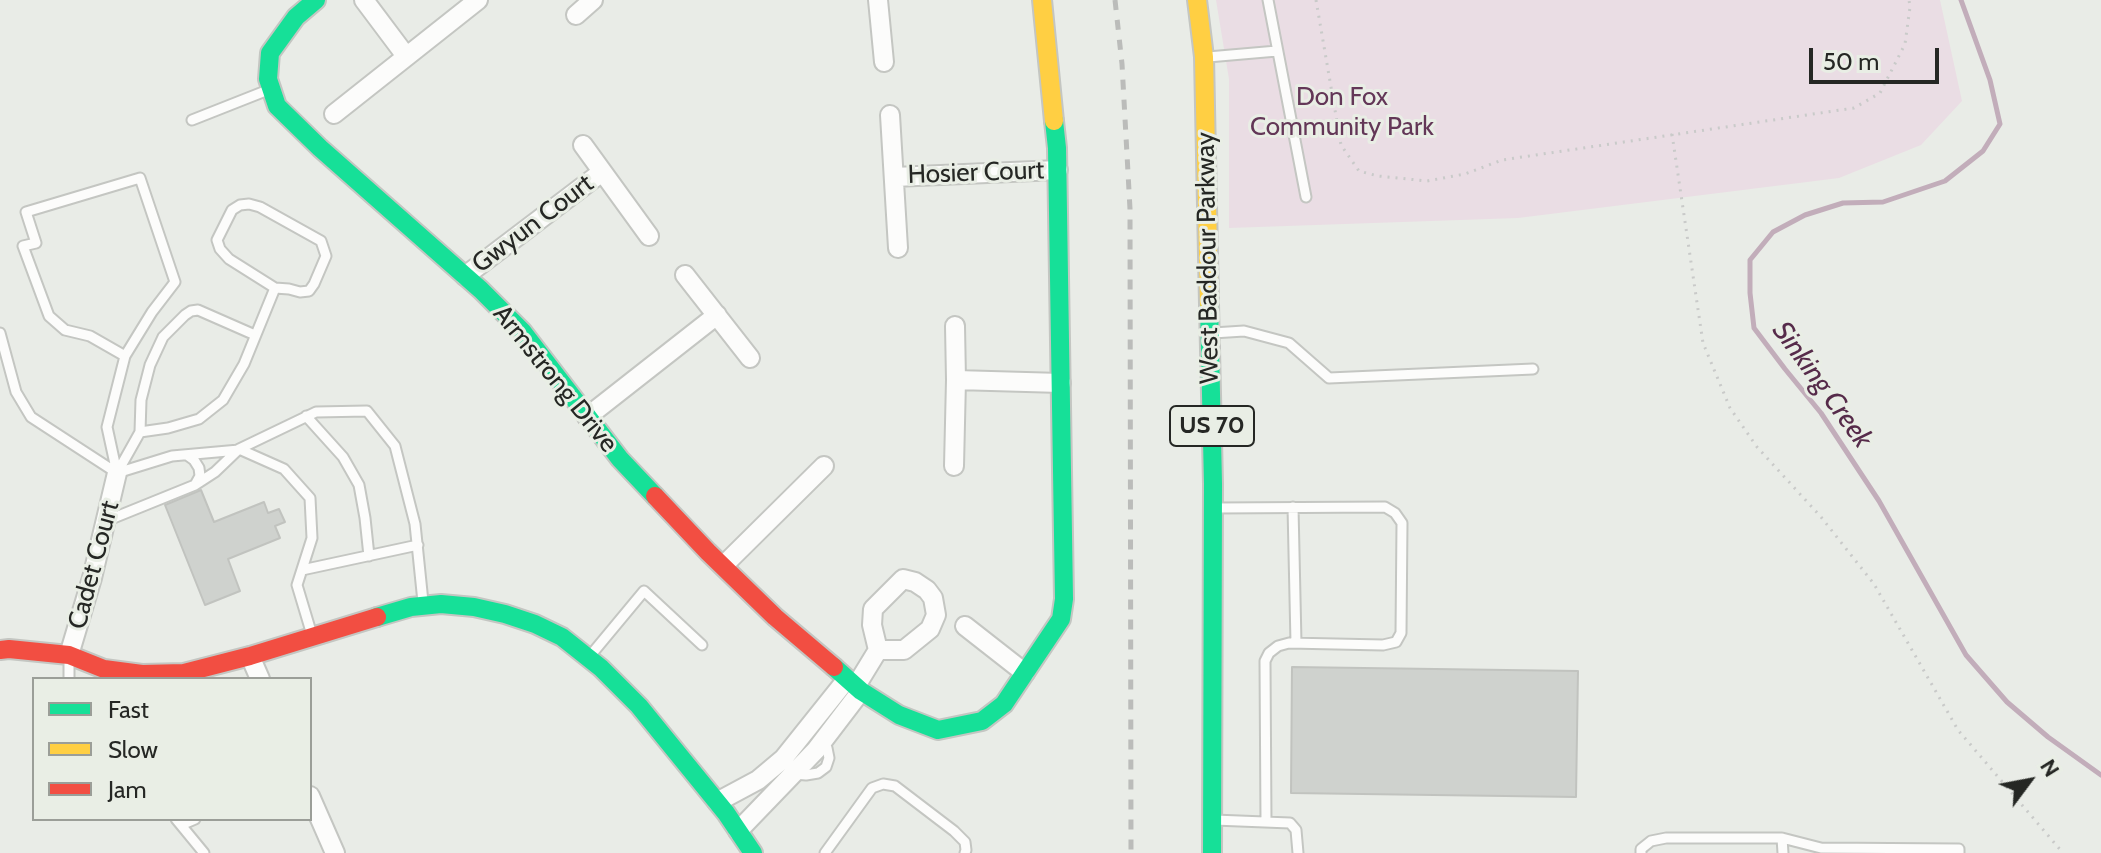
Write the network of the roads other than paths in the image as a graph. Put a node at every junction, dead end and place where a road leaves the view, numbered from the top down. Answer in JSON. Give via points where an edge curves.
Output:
{"nodes":[{"id":1,"x":316,"y":0,"type":"edge"},
{"id":2,"x":364,"y":0,"type":"edge"},
{"id":3,"x":478,"y":0,"type":"edge"},
{"id":4,"x":593,"y":0,"type":"edge"},
{"id":5,"x":878,"y":0,"type":"edge"},
{"id":6,"x":1042,"y":0,"type":"edge"},
{"id":7,"x":1197,"y":0,"type":"edge"},
{"id":8,"x":1268,"y":0,"type":"edge"},
{"id":9,"x":576,"y":15,"type":"dead end"},
{"id":10,"x":1277,"y":51,"type":"junction"},
{"id":11,"x":406,"y":56,"type":"junction"},
{"id":12,"x":1204,"y":57,"type":"junction"},
{"id":13,"x":884,"y":62,"type":"dead end"},
{"id":14,"x":271,"y":88,"type":"junction"},
{"id":15,"x":334,"y":114,"type":"dead end"},
{"id":16,"x":890,"y":115,"type":"dead end"},
{"id":17,"x":192,"y":120,"type":"dead end"},
{"id":18,"x":583,"y":145,"type":"dead end"},
{"id":19,"x":1058,"y":170,"type":"junction"},
{"id":20,"x":602,"y":172,"type":"junction"},
{"id":21,"x":894,"y":177,"type":"junction"},
{"id":22,"x":1306,"y":197,"type":"dead end"},
{"id":23,"x":649,"y":236,"type":"dead end"},
{"id":24,"x":898,"y":248,"type":"dead end"},
{"id":25,"x":685,"y":275,"type":"dead end"},
{"id":26,"x":465,"y":276,"type":"junction"},
{"id":27,"x":275,"y":288,"type":"junction"},
{"id":28,"x":717,"y":315,"type":"junction"},
{"id":29,"x":955,"y":326,"type":"dead end"},
{"id":30,"x":0,"y":333,"type":"edge"},
{"id":31,"x":1210,"y":333,"type":"junction"},
{"id":32,"x":255,"y":335,"type":"junction"},
{"id":33,"x":125,"y":356,"type":"junction"},
{"id":34,"x":750,"y":358,"type":"dead end"},
{"id":35,"x":1533,"y":369,"type":"dead end"},
{"id":36,"x":956,"y":380,"type":"junction"},
{"id":37,"x":1061,"y":383,"type":"junction"},
{"id":38,"x":306,"y":416,"type":"junction"},
{"id":39,"x":587,"y":417,"type":"junction"},
{"id":40,"x":140,"y":432,"type":"junction"},
{"id":41,"x":239,"y":449,"type":"junction"},
{"id":42,"x":187,"y":455,"type":"junction"},
{"id":43,"x":824,"y":466,"type":"dead end"},
{"id":44,"x":954,"y":466,"type":"dead end"},
{"id":45,"x":117,"y":473,"type":"junction"},
{"id":46,"x":195,"y":485,"type":"junction"},
{"id":47,"x":1293,"y":507,"type":"junction"},
{"id":48,"x":1213,"y":508,"type":"junction"},
{"id":49,"x":106,"y":521,"type":"junction"},
{"id":50,"x":418,"y":545,"type":"junction"},
{"id":51,"x":369,"y":556,"type":"junction"},
{"id":52,"x":723,"y":566,"type":"junction"},
{"id":53,"x":302,"y":570,"type":"junction"},
{"id":54,"x":423,"y":606,"type":"junction"},
{"id":55,"x":965,"y":626,"type":"dead end"},
{"id":56,"x":313,"y":637,"type":"junction"},
{"id":57,"x":1296,"y":643,"type":"junction"},
{"id":58,"x":702,"y":645,"type":"dead end"},
{"id":59,"x":0,"y":650,"type":"edge"},
{"id":60,"x":878,"y":650,"type":"dead end"},
{"id":61,"x":69,"y":655,"type":"junction"},
{"id":62,"x":250,"y":656,"type":"junction"},
{"id":63,"x":588,"y":658,"type":"junction"},
{"id":64,"x":1025,"y":673,"type":"junction"},
{"id":65,"x":177,"y":676,"type":"edge"},
{"id":66,"x":69,"y":677,"type":"edge"},
{"id":67,"x":259,"y":677,"type":"edge"},
{"id":68,"x":855,"y":685,"type":"junction"},
{"id":69,"x":785,"y":769,"type":"junction"},
{"id":70,"x":312,"y":801,"type":"edge"},
{"id":71,"x":717,"y":802,"type":"junction"},
{"id":72,"x":1212,"y":820,"type":"junction"},
{"id":73,"x":179,"y":822,"type":"edge"},
{"id":74,"x":1266,"y":822,"type":"junction"},
{"id":75,"x":738,"y":831,"type":"junction"},
{"id":76,"x":1782,"y":838,"type":"junction"},
{"id":77,"x":1821,"y":850,"type":"edge"},
{"id":78,"x":204,"y":853,"type":"edge"},
{"id":79,"x":335,"y":853,"type":"edge"},
{"id":80,"x":753,"y":853,"type":"edge"},
{"id":81,"x":825,"y":853,"type":"edge"},
{"id":82,"x":965,"y":853,"type":"edge"},
{"id":83,"x":1212,"y":853,"type":"edge"},
{"id":84,"x":1298,"y":853,"type":"edge"},
{"id":85,"x":1641,"y":853,"type":"edge"},
{"id":86,"x":1783,"y":853,"type":"edge"},
{"id":87,"x":1959,"y":853,"type":"edge"}],
"edges":[{"from":1,"to":14,"type":"street","via":[[270,53]]},
{"from":2,"to":11,"type":"street"},
{"from":3,"to":11,"type":"street"},
{"from":4,"to":9,"type":"street"},
{"from":5,"to":13,"type":"street"},
{"from":6,"to":19,"type":"street","name":"Armstrong Drive"},
{"from":7,"to":12,"type":"street","name":"West Baddour Parkway","number":"US 70"},
{"from":8,"to":10,"type":"lane"},
{"from":10,"to":12,"type":"lane"},
{"from":10,"to":22,"type":"lane"},
{"from":11,"to":15,"type":"street"},
{"from":12,"to":31,"type":"street","name":"West Baddour Parkway","number":"US 70"},
{"from":14,"to":17,"type":"lane"},
{"from":14,"to":26,"type":"street","name":"Armstrong Drive","via":[[277,106],[320,148]]},
{"from":16,"to":21,"type":"street","name":"Hosier Court"},
{"from":18,"to":20,"type":"street","name":"Gwyun Court"},
{"from":19,"to":21,"type":"street","name":"Hosier Court"},
{"from":19,"to":37,"type":"street","name":"Armstrong Drive"},
{"from":20,"to":23,"type":"street","name":"Gwyun Court"},
{"from":20,"to":26,"type":"street","name":"Gwyun Court"},
{"from":21,"to":24,"type":"street","name":"Hosier Court"},
{"from":25,"to":28,"type":"street"},
{"from":26,"to":39,"type":"street","name":"Armstrong Drive","via":[[522,331]]},
{"from":27,"to":27,"type":"lane","via":[[309,291],[325,249],[321,241],[260,207],[240,205],[217,240],[220,249]]},
{"from":27,"to":32,"type":"lane"},
{"from":28,"to":34,"type":"street"},
{"from":28,"to":39,"type":"street"},
{"from":29,"to":36,"type":"street"},
{"from":30,"to":45,"type":"lane","via":[[16,392],[31,417]]},
{"from":31,"to":35,"type":"lane","via":[[1244,331],[1289,343],[1329,378]]},
{"from":31,"to":48,"type":"street","name":"West Baddour Parkway","number":"US 70"},
{"from":32,"to":40,"type":"lane","via":[[223,400],[199,419]]},
{"from":32,"to":40,"type":"lane","via":[[198,310],[185,315],[163,337],[150,365]]},
{"from":33,"to":33,"type":"lane","via":[[175,282],[140,178],[26,212],[36,243],[23,246],[49,316],[65,330],[90,336]]},
{"from":33,"to":45,"type":"lane","via":[[107,427]]},
{"from":36,"to":37,"type":"street"},
{"from":36,"to":44,"type":"street"},
{"from":37,"to":64,"type":"street","name":"Armstrong Drive","via":[[1064,599],[1061,619]]},
{"from":38,"to":41,"type":"lane"},
{"from":38,"to":50,"type":"lane","via":[[367,411],[395,446]]},
{"from":38,"to":51,"type":"lane","via":[[343,457],[359,485]]},
{"from":39,"to":52,"type":"street","name":"Armstrong Drive"},
{"from":40,"to":45,"type":"lane"},
{"from":41,"to":42,"type":"lane"},
{"from":41,"to":46,"type":"lane"},
{"from":41,"to":53,"type":"lane","via":[[284,469],[310,498],[312,538]]},
{"from":42,"to":45,"type":"lane"},
{"from":42,"to":46,"type":"lane","via":[[199,468]]},
{"from":43,"to":52,"type":"street"},
{"from":45,"to":49,"type":"street","name":"Cadet Court"},
{"from":46,"to":49,"type":"lane"},
{"from":47,"to":48,"type":"lane"},
{"from":47,"to":57,"type":"lane"},
{"from":47,"to":57,"type":"lane","via":[[1385,507],[1402,523],[1401,633],[1396,642]]},
{"from":48,"to":72,"type":"street","name":"West Baddour Parkway","number":"US 70"},
{"from":49,"to":61,"type":"street","name":"Cadet Court"},
{"from":50,"to":51,"type":"lane"},
{"from":50,"to":54,"type":"lane"},
{"from":51,"to":53,"type":"lane"},
{"from":52,"to":68,"type":"street","name":"Armstrong Drive"},
{"from":53,"to":56,"type":"lane","via":[[297,585]]},
{"from":54,"to":56,"type":"street"},
{"from":54,"to":63,"type":"street","via":[[505,614],[562,637]]},
{"from":55,"to":64,"type":"street"},
{"from":56,"to":62,"type":"street"},
{"from":57,"to":74,"type":"lane","via":[[1278,646],[1265,661]]},
{"from":58,"to":63,"type":"lane","via":[[644,591]]},
{"from":59,"to":61,"type":"street"},
{"from":60,"to":68,"type":"street"},
{"from":61,"to":65,"type":"street","via":[[104,669]]},
{"from":61,"to":66,"type":"lane"},
{"from":62,"to":65,"type":"street"},
{"from":62,"to":67,"type":"street"},
{"from":63,"to":71,"type":"street","via":[[639,706]]},
{"from":64,"to":68,"type":"street","name":"Armstrong Drive","via":[[1004,704],[982,721],[938,730],[899,715]]},
{"from":68,"to":69,"type":"street"},
{"from":69,"to":71,"type":"street"},
{"from":69,"to":75,"type":"street"},
{"from":70,"to":79,"type":"street"},
{"from":71,"to":75,"type":"street"},
{"from":72,"to":74,"type":"lane"},
{"from":72,"to":83,"type":"street","name":"West Baddour Parkway","number":"US 70"},
{"from":73,"to":78,"type":"lane"},
{"from":74,"to":84,"type":"lane","via":[[1290,823]]},
{"from":75,"to":80,"type":"street"},
{"from":76,"to":77,"type":"lane"},
{"from":76,"to":85,"type":"lane","via":[[1666,838],[1651,841]]},
{"from":76,"to":86,"type":"lane"},
{"from":77,"to":87,"type":"lane"},
{"from":81,"to":82,"type":"lane","via":[[872,788],[883,784],[895,786],[954,831],[965,842]]}]}
